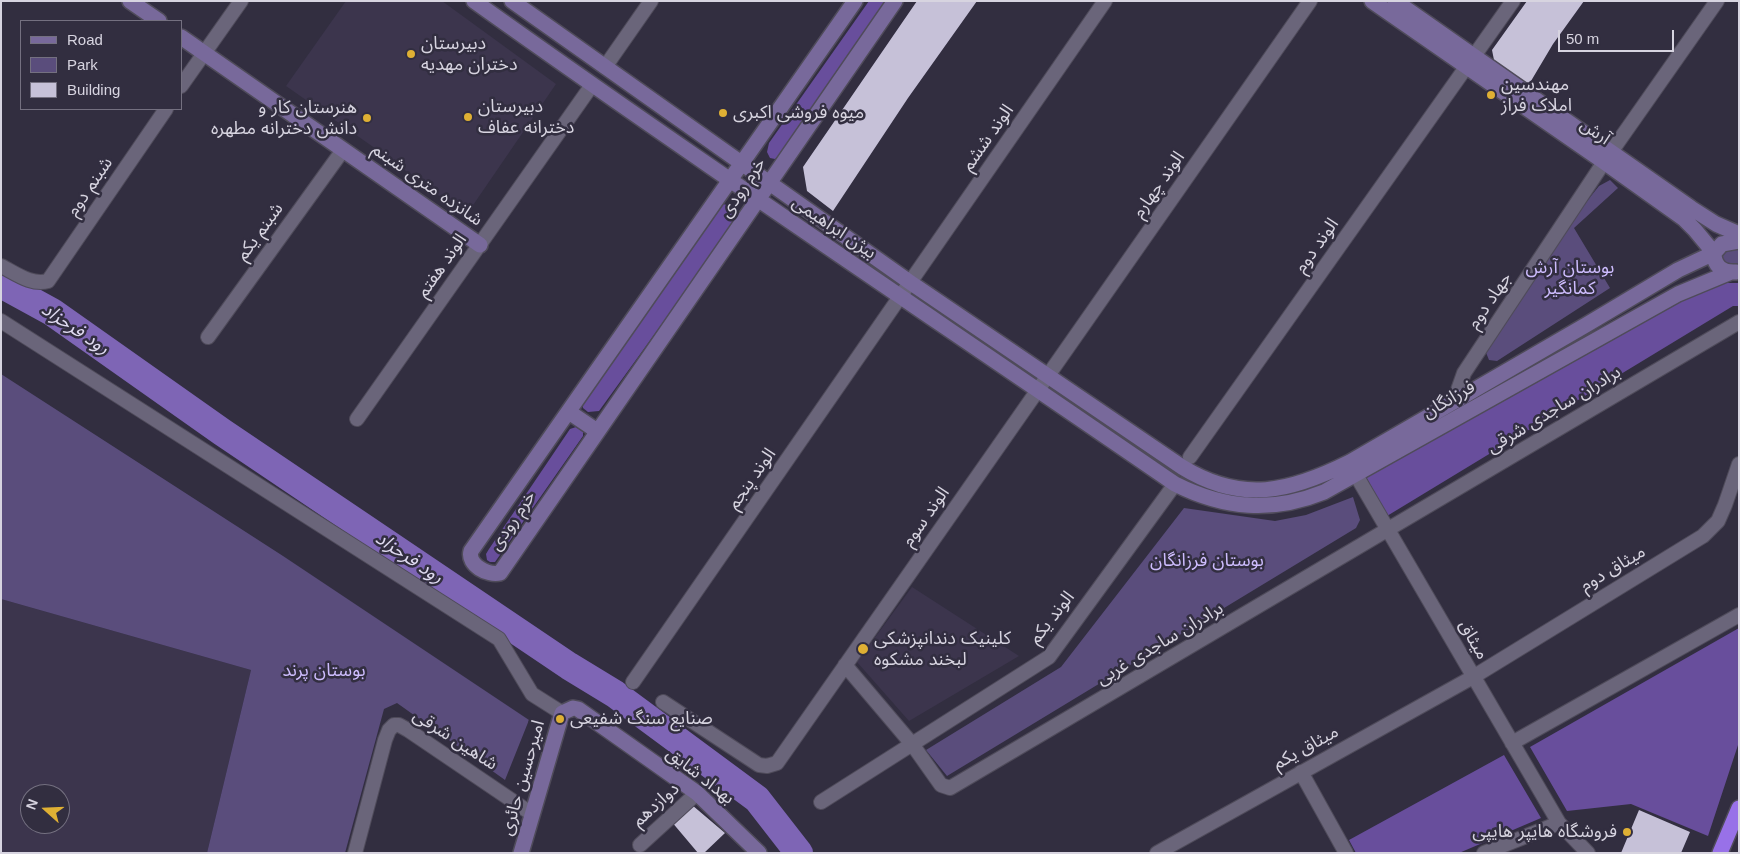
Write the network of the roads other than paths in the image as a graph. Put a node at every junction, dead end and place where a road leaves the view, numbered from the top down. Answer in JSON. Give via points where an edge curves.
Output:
{"nodes":[{"id":1,"x":130,"y":1,"type":"edge"},
{"id":2,"x":241,"y":1,"type":"edge"},
{"id":3,"x":474,"y":1,"type":"edge"},
{"id":4,"x":512,"y":1,"type":"edge"},
{"id":5,"x":651,"y":1,"type":"edge"},
{"id":6,"x":855,"y":1,"type":"edge"},
{"id":7,"x":895,"y":1,"type":"edge"},
{"id":8,"x":1105,"y":1,"type":"edge"},
{"id":9,"x":1310,"y":1,"type":"edge"},
{"id":10,"x":1372,"y":1,"type":"edge"},
{"id":11,"x":1394,"y":1,"type":"edge"},
{"id":12,"x":1513,"y":1,"type":"edge"},
{"id":13,"x":1716,"y":1,"type":"edge"},
{"id":14,"x":158,"y":20,"type":"edge"},
{"id":15,"x":182,"y":38,"type":"edge"},
{"id":16,"x":204,"y":53,"type":"junction"},
{"id":17,"x":1471,"y":62,"type":"junction"},
{"id":18,"x":605,"y":67,"type":"junction"},
{"id":19,"x":182,"y":85,"type":"edge"},
{"id":20,"x":592,"y":85,"type":"junction"},
{"id":21,"x":165,"y":110,"type":"edge"},
{"id":22,"x":343,"y":150,"type":"junction"},
{"id":23,"x":1608,"y":157,"type":"junction"},
{"id":24,"x":742,"y":163,"type":"junction"},
{"id":25,"x":730,"y":181,"type":"junction"},
{"id":26,"x":770,"y":182,"type":"junction"},
{"id":27,"x":758,"y":200,"type":"junction"},
{"id":28,"x":1739,"y":234,"type":"edge"},
{"id":29,"x":1739,"y":241,"type":"edge"},
{"id":30,"x":480,"y":245,"type":"junction"},
{"id":31,"x":1714,"y":253,"type":"junction"},
{"id":32,"x":1,"y":266,"type":"edge"},
{"id":33,"x":1735,"y":272,"type":"edge"},
{"id":34,"x":911,"y":283,"type":"junction"},
{"id":35,"x":902,"y":297,"type":"junction"},
{"id":36,"x":1,"y":321,"type":"edge"},
{"id":37,"x":1739,"y":322,"type":"edge"},
{"id":38,"x":208,"y":337,"type":"dead end"},
{"id":39,"x":1048,"y":377,"type":"junction"},
{"id":40,"x":1039,"y":391,"type":"junction"},
{"id":41,"x":1463,"y":405,"type":"junction"},
{"id":42,"x":569,"y":412,"type":"junction"},
{"id":43,"x":357,"y":419,"type":"dead end"},
{"id":44,"x":597,"y":431,"type":"junction"},
{"id":45,"x":1739,"y":464,"type":"edge"},
{"id":46,"x":1186,"y":465,"type":"junction"},
{"id":47,"x":1353,"y":468,"type":"junction"},
{"id":48,"x":1175,"y":484,"type":"junction"},
{"id":49,"x":1388,"y":531,"type":"junction"},
{"id":50,"x":1739,"y":615,"type":"edge"},
{"id":51,"x":844,"y":665,"type":"junction"},
{"id":52,"x":1473,"y":677,"type":"junction"},
{"id":53,"x":633,"y":682,"type":"dead end"},
{"id":54,"x":663,"y":702,"type":"dead end"},
{"id":55,"x":562,"y":714,"type":"junction"},
{"id":56,"x":1512,"y":743,"type":"junction"},
{"id":57,"x":912,"y":744,"type":"junction"},
{"id":58,"x":1301,"y":772,"type":"junction"},
{"id":59,"x":697,"y":793,"type":"junction"},
{"id":60,"x":821,"y":802,"type":"dead end"},
{"id":61,"x":1739,"y":808,"type":"edge"},
{"id":62,"x":532,"y":814,"type":"junction"},
{"id":63,"x":1559,"y":823,"type":"junction"},
{"id":64,"x":640,"y":846,"type":"dead end"},
{"id":65,"x":355,"y":853,"type":"edge"},
{"id":66,"x":520,"y":853,"type":"edge"},
{"id":67,"x":759,"y":853,"type":"edge"},
{"id":68,"x":1157,"y":853,"type":"edge"},
{"id":69,"x":1346,"y":853,"type":"edge"},
{"id":70,"x":1484,"y":853,"type":"edge"},
{"id":71,"x":1588,"y":853,"type":"edge"},
{"id":72,"x":1720,"y":853,"type":"edge"}],
"edges":[{"from":1,"to":14,"type":"street"},
{"from":2,"to":16,"type":"street"},
{"from":3,"to":20,"type":"street","name":"بیژن ابراهیمی"},
{"from":4,"to":18,"type":"street","name":"بیژن ابراهیمی"},
{"from":5,"to":18,"type":"street"},
{"from":6,"to":24,"type":"street","name":"خرم رودی"},
{"from":7,"to":26,"type":"street","name":"خرم رودی"},
{"from":8,"to":34,"type":"street","name":"الوند ششم"},
{"from":9,"to":39,"type":"street","name":"الوند چهارم"},
{"from":10,"to":17,"type":"street","name":"آرش"},
{"from":11,"to":17,"type":"street","name":"آرش"},
{"from":12,"to":17,"type":"street","name":"الوند دوم"},
{"from":13,"to":23,"type":"street","name":"جهاد دوم"},
{"from":15,"to":16,"type":"street","name":"شانزده متری شبنم"},
{"from":16,"to":19,"type":"street"},
{"from":16,"to":22,"type":"street","name":"شانزده متری شبنم"},
{"from":17,"to":23,"type":"street","name":"آرش"},
{"from":17,"to":46,"type":"street","name":"الوند دوم"},
{"from":18,"to":20,"type":"street"},
{"from":18,"to":24,"type":"street","name":"بیژن ابراهیمی"},
{"from":20,"to":25,"type":"street","name":"بیژن ابراهیمی"},
{"from":20,"to":30,"type":"street","name":"الوند هفتم"},
{"from":21,"to":32,"type":"street","name":"شبنم دوم","via":[[48,281],[28,280]]},
{"from":22,"to":30,"type":"street","name":"شانزده متری شبنم"},
{"from":22,"to":38,"type":"street","name":"شبنم یکم"},
{"from":23,"to":28,"type":"street","name":"آرش","via":[[1716,224]]},
{"from":23,"to":31,"type":"street","name":"آرش","via":[[1684,219]]},
{"from":23,"to":41,"type":"street","name":"جهاد دوم","via":[[1464,373],[1458,390]]},
{"from":24,"to":25,"type":"street","name":"خرم رودی"},
{"from":24,"to":26,"type":"street","name":"بیژن ابراهیمی"},
{"from":25,"to":27,"type":"street","name":"بیژن ابراهیمی"},
{"from":25,"to":42,"type":"street","name":"خرم رودی"},
{"from":26,"to":27,"type":"street","name":"خرم رودی"},
{"from":26,"to":34,"type":"street","name":"بیژن ابراهیمی"},
{"from":27,"to":35,"type":"street","name":"بیژن ابراهیمی"},
{"from":27,"to":44,"type":"street","name":"خرم رودی"},
{"from":29,"to":31,"type":"street","name":"فرزانگان","via":[[1722,244]]},
{"from":30,"to":43,"type":"street","name":"الوند هفتم"},
{"from":31,"to":33,"type":"street","name":"آرش","via":[[1714,260],[1722,270]]},
{"from":31,"to":41,"type":"street","name":"فرزانگان","via":[[1678,270]]},
{"from":33,"to":41,"type":"street","name":"فرزانگان","via":[[1678,294]]},
{"from":34,"to":35,"type":"street","name":"الوند ششم"},
{"from":34,"to":39,"type":"street","name":"بیژن ابراهیمی"},
{"from":35,"to":40,"type":"street","name":"بیژن ابراهیمی"},
{"from":35,"to":53,"type":"street","name":"الوند پنجم"},
{"from":36,"to":55,"type":"street","via":[[499,639],[532,694]]},
{"from":37,"to":49,"type":"street","name":"برادران ساجدی شرقی"},
{"from":39,"to":40,"type":"street","name":"الوند چهارم"},
{"from":39,"to":46,"type":"street","name":"بیژن ابراهیمی"},
{"from":40,"to":48,"type":"street","name":"بیژن ابراهیمی"},
{"from":40,"to":51,"type":"street","name":"الوند سوم"},
{"from":41,"to":47,"type":"street","name":"فرزانگان"},
{"from":42,"to":44,"type":"street"},
{"from":42,"to":44,"type":"street","name":"خرم رودی","via":[[471,551],[471,559],[482,569],[500,573]]},
{"from":45,"to":52,"type":"street","name":"میثاق دوم","via":[[1718,521],[1703,536]]},
{"from":46,"to":47,"type":"street","name":"فرزانگان","via":[[1199,478],[1215,484],[1255,490],[1301,484]]},
{"from":46,"to":48,"type":"street"},
{"from":47,"to":48,"type":"street","name":"فرزانگان","via":[[1310,497],[1282,505],[1231,504]]},
{"from":47,"to":49,"type":"street","name":"میثاق"},
{"from":48,"to":57,"type":"street","name":"الوند یکم","via":[[1049,657]]},
{"from":49,"to":52,"type":"street","name":"میثاق"},
{"from":49,"to":57,"type":"street","name":"برادران ساجدی غربی","via":[[950,788],[941,785]]},
{"from":50,"to":56,"type":"street"},
{"from":51,"to":54,"type":"street","name":"الوند سوم","via":[[777,763],[767,766],[758,764]]},
{"from":51,"to":57,"type":"street"},
{"from":52,"to":56,"type":"street","name":"میثاق"},
{"from":52,"to":58,"type":"street","name":"میثاق یکم"},
{"from":55,"to":59,"type":"street","name":"بهداد شایق","via":[[568,709],[578,709]]},
{"from":55,"to":62,"type":"street","name":"امیرحسین حائری"},
{"from":56,"to":63,"type":"street","name":"میثاق"},
{"from":57,"to":60,"type":"street","name":"الوند یکم"},
{"from":58,"to":68,"type":"street","name":"میثاق یکم"},
{"from":58,"to":69,"type":"street"},
{"from":59,"to":64,"type":"street","name":"دوازدهم"},
{"from":59,"to":67,"type":"street","name":"بهداد شایق"},
{"from":61,"to":72,"type":"highway"},
{"from":62,"to":65,"type":"street","name":"شاهین شرقی","via":[[408,730],[394,725],[385,740]]},
{"from":62,"to":66,"type":"street","name":"امیرحسین حائری"},
{"from":63,"to":70,"type":"street"},
{"from":63,"to":71,"type":"street","name":"میثاق"}]}
